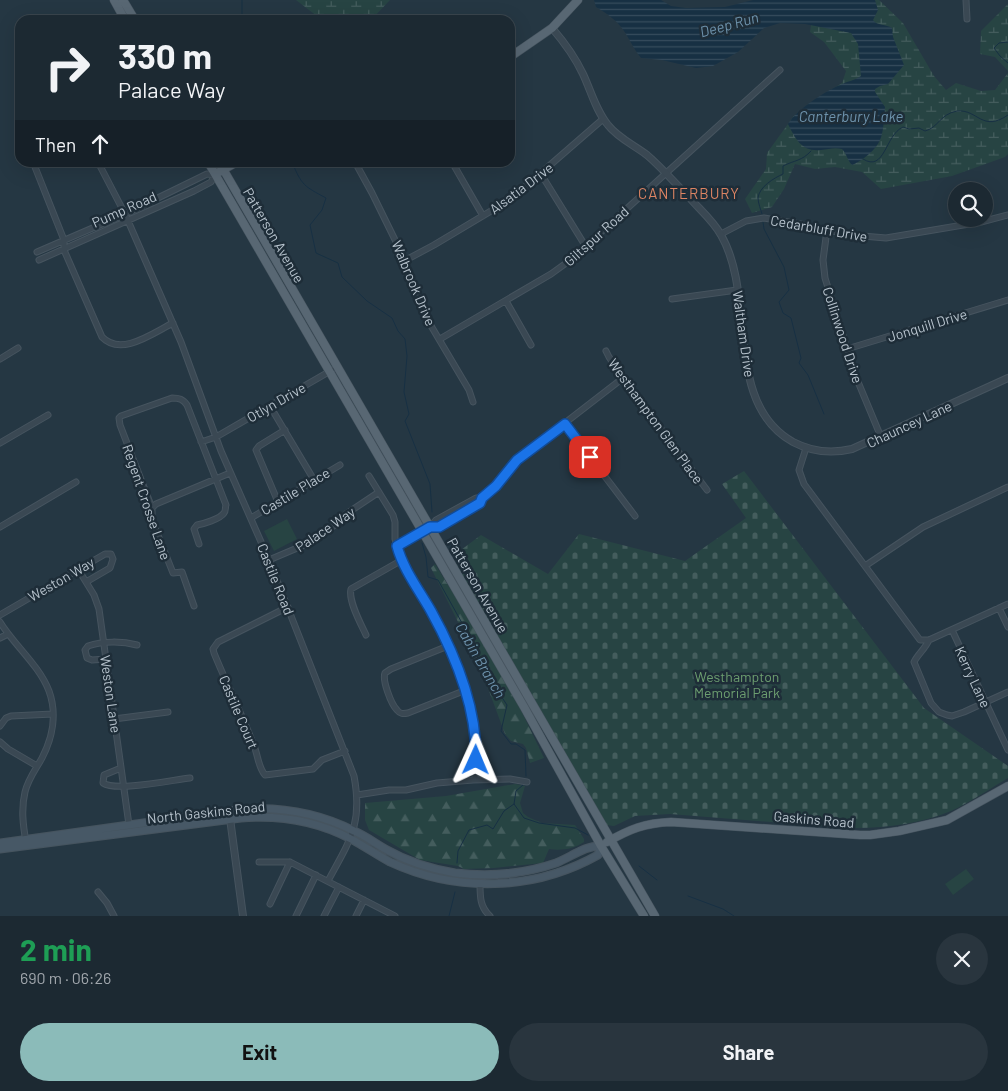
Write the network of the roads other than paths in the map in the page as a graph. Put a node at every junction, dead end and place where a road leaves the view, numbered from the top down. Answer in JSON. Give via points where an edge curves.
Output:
{"nodes":[{"id":1,"x":114,"y":0,"type":"edge"},
{"id":2,"x":123,"y":0,"type":"edge"},
{"id":3,"x":578,"y":0,"type":"edge"},
{"id":4,"x":966,"y":0,"type":"edge"},
{"id":5,"x":122,"y":15,"type":"edge"},
{"id":6,"x":132,"y":15,"type":"edge"},
{"id":7,"x":967,"y":19,"type":"dead end"},
{"id":8,"x":552,"y":28,"type":"junction"},
{"id":9,"x":515,"y":54,"type":"edge"},
{"id":10,"x":780,"y":70,"type":"dead end"},
{"id":11,"x":603,"y":119,"type":"junction"},
{"id":12,"x":35,"y":167,"type":"edge"},
{"id":13,"x":101,"y":167,"type":"edge"},
{"id":14,"x":211,"y":167,"type":"edge"},
{"id":15,"x":221,"y":167,"type":"edge"},
{"id":16,"x":228,"y":167,"type":"edge"},
{"id":17,"x":358,"y":167,"type":"edge"},
{"id":18,"x":455,"y":167,"type":"edge"},
{"id":19,"x":223,"y":170,"type":"junction"},
{"id":20,"x":666,"y":173,"type":"junction"},
{"id":21,"x":541,"y":174,"type":"junction"},
{"id":22,"x":215,"y":175,"type":"junction"},
{"id":23,"x":125,"y":214,"type":"junction"},
{"id":24,"x":1008,"y":215,"type":"edge"},
{"id":25,"x":483,"y":216,"type":"junction"},
{"id":26,"x":128,"y":221,"type":"junction"},
{"id":27,"x":827,"y":230,"type":"junction"},
{"id":28,"x":721,"y":234,"type":"junction"},
{"id":29,"x":64,"y":240,"type":"junction"},
{"id":30,"x":586,"y":247,"type":"junction"},
{"id":31,"x":64,"y":250,"type":"junction"},
{"id":32,"x":37,"y":252,"type":"dead end"},
{"id":33,"x":39,"y":260,"type":"dead end"},
{"id":34,"x":404,"y":261,"type":"junction"},
{"id":35,"x":738,"y":290,"type":"junction"},
{"id":36,"x":672,"y":299,"type":"dead end"},
{"id":37,"x":1008,"y":300,"type":"edge"},
{"id":38,"x":506,"y":301,"type":"junction"},
{"id":39,"x":173,"y":323,"type":"junction"},
{"id":40,"x":440,"y":339,"type":"junction"},
{"id":41,"x":531,"y":345,"type":"dead end"},
{"id":42,"x":18,"y":348,"type":"dead end"},
{"id":43,"x":847,"y":349,"type":"junction"},
{"id":44,"x":606,"y":351,"type":"dead end"},
{"id":45,"x":0,"y":359,"type":"edge"},
{"id":46,"x":333,"y":369,"type":"junction"},
{"id":47,"x":624,"y":378,"type":"junction"},
{"id":48,"x":1008,"y":378,"type":"edge"},
{"id":49,"x":473,"y":402,"type":"dead end"},
{"id":50,"x":270,"y":406,"type":"junction"},
{"id":51,"x":48,"y":415,"type":"dead end"},
{"id":52,"x":565,"y":424,"type":"junction"},
{"id":53,"x":285,"y":430,"type":"junction"},
{"id":54,"x":881,"y":436,"type":"junction"},
{"id":55,"x":216,"y":437,"type":"junction"},
{"id":56,"x":201,"y":442,"type":"junction"},
{"id":57,"x":0,"y":443,"type":"edge"},
{"id":58,"x":806,"y":448,"type":"junction"},
{"id":59,"x":340,"y":465,"type":"dead end"},
{"id":60,"x":230,"y":473,"type":"junction"},
{"id":61,"x":369,"y":476,"type":"dead end"},
{"id":62,"x":216,"y":480,"type":"junction"},
{"id":63,"x":314,"y":480,"type":"junction"},
{"id":64,"x":76,"y":482,"type":"dead end"},
{"id":65,"x":1008,"y":487,"type":"edge"},
{"id":66,"x":707,"y":490,"type":"dead end"},
{"id":67,"x":379,"y":492,"type":"junction"},
{"id":68,"x":278,"y":502,"type":"junction"},
{"id":69,"x":152,"y":508,"type":"junction"},
{"id":70,"x":635,"y":516,"type":"dead end"},
{"id":71,"x":251,"y":518,"type":"junction"},
{"id":72,"x":0,"y":527,"type":"edge"},
{"id":73,"x":430,"y":527,"type":"junction"},
{"id":74,"x":422,"y":532,"type":"junction"},
{"id":75,"x":199,"y":544,"type":"dead end"},
{"id":76,"x":397,"y":546,"type":"junction"},
{"id":77,"x":269,"y":560,"type":"junction"},
{"id":78,"x":402,"y":560,"type":"junction"},
{"id":79,"x":865,"y":566,"type":"junction"},
{"id":80,"x":78,"y":569,"type":"junction"},
{"id":81,"x":86,"y":582,"type":"junction"},
{"id":82,"x":1008,"y":604,"type":"edge"},
{"id":83,"x":194,"y":606,"type":"dead end"},
{"id":84,"x":288,"y":607,"type":"junction"},
{"id":85,"x":999,"y":608,"type":"junction"},
{"id":86,"x":0,"y":615,"type":"edge"},
{"id":87,"x":0,"y":622,"type":"edge"},
{"id":88,"x":1008,"y":627,"type":"edge"},
{"id":89,"x":952,"y":630,"type":"junction"},
{"id":90,"x":8,"y":634,"type":"junction"},
{"id":91,"x":366,"y":635,"type":"dead end"},
{"id":92,"x":0,"y":638,"type":"edge"},
{"id":93,"x":929,"y":640,"type":"junction"},
{"id":94,"x":104,"y":643,"type":"junction"},
{"id":95,"x":137,"y":645,"type":"dead end"},
{"id":96,"x":448,"y":646,"type":"junction"},
{"id":97,"x":106,"y":659,"type":"junction"},
{"id":98,"x":466,"y":690,"type":"junction"},
{"id":99,"x":1008,"y":692,"type":"edge"},
{"id":100,"x":985,"y":702,"type":"junction"},
{"id":101,"x":168,"y":712,"type":"dead end"},
{"id":102,"x":53,"y":714,"type":"junction"},
{"id":103,"x":114,"y":719,"type":"junction"},
{"id":104,"x":0,"y":726,"type":"edge"},
{"id":105,"x":0,"y":742,"type":"edge"},
{"id":106,"x":1008,"y":750,"type":"edge"},
{"id":107,"x":345,"y":751,"type":"junction"},
{"id":108,"x":37,"y":766,"type":"junction"},
{"id":109,"x":121,"y":768,"type":"junction"},
{"id":110,"x":190,"y":778,"type":"dead end"},
{"id":111,"x":475,"y":780,"type":"junction"},
{"id":112,"x":527,"y":782,"type":"dead end"},
{"id":113,"x":1008,"y":786,"type":"edge"},
{"id":114,"x":123,"y":787,"type":"junction"},
{"id":115,"x":357,"y":795,"type":"junction"},
{"id":116,"x":229,"y":810,"type":"junction"},
{"id":117,"x":230,"y":819,"type":"junction"},
{"id":118,"x":128,"y":825,"type":"junction"},
{"id":119,"x":353,"y":830,"type":"junction"},
{"id":120,"x":351,"y":838,"type":"junction"},
{"id":121,"x":611,"y":840,"type":"junction"},
{"id":122,"x":26,"y":842,"type":"junction"},
{"id":123,"x":0,"y":843,"type":"edge"},
{"id":124,"x":601,"y":846,"type":"junction"},
{"id":125,"x":0,"y":849,"type":"edge"},
{"id":126,"x":258,"y":862,"type":"dead end"},
{"id":127,"x":290,"y":862,"type":"junction"},
{"id":128,"x":316,"y":875,"type":"junction"},
{"id":129,"x":328,"y":881,"type":"junction"},
{"id":130,"x":480,"y":884,"type":"junction"},
{"id":131,"x":340,"y":887,"type":"junction"},
{"id":132,"x":98,"y":892,"type":"dead end"},
{"id":133,"x":364,"y":900,"type":"junction"},
{"id":134,"x":270,"y":904,"type":"dead end"},
{"id":135,"x":114,"y":916,"type":"edge"},
{"id":136,"x":243,"y":916,"type":"edge"},
{"id":137,"x":296,"y":916,"type":"edge"},
{"id":138,"x":324,"y":916,"type":"edge"},
{"id":139,"x":356,"y":916,"type":"edge"},
{"id":140,"x":396,"y":916,"type":"edge"},
{"id":141,"x":490,"y":916,"type":"edge"},
{"id":142,"x":644,"y":916,"type":"edge"},
{"id":143,"x":655,"y":916,"type":"edge"}],
"edges":[{"from":1,"to":5,"type":"main road"},
{"from":2,"to":6,"type":"main road"},
{"from":3,"to":8,"type":"main road"},
{"from":4,"to":7,"type":"street"},
{"from":8,"to":9,"type":"main road"},
{"from":8,"to":11,"type":"street","name":"Waltham Drive","via":[[578,64]]},
{"from":10,"to":20,"type":"street","name":"Giltspur Road"},
{"from":11,"to":20,"type":"street","name":"Waltham Drive"},
{"from":11,"to":21,"type":"street","name":"Alsatia Drive"},
{"from":12,"to":29,"type":"street"},
{"from":13,"to":23,"type":"street","name":"Pump Road"},
{"from":14,"to":22,"type":"main road","name":"Patterson Avenue"},
{"from":15,"to":19,"type":"main road","name":"Patterson Avenue"},
{"from":16,"to":19,"type":"main road","name":"Pump Road"},
{"from":17,"to":34,"type":"street","name":"Walbrook Drive"},
{"from":18,"to":25,"type":"street"},
{"from":19,"to":22,"type":"main road","name":"Pump Road"},
{"from":19,"to":46,"type":"main road","name":"Patterson Avenue"},
{"from":20,"to":28,"type":"street","name":"Waltham Drive"},
{"from":20,"to":30,"type":"street","name":"Giltspur Road"},
{"from":21,"to":25,"type":"street","name":"Alsatia Drive"},
{"from":21,"to":30,"type":"street"},
{"from":22,"to":23,"type":"street","name":"Pump Road","via":[[207,174]]},
{"from":22,"to":26,"type":"street","name":"Pump Road","via":[[211,182],[194,191]]},
{"from":22,"to":46,"type":"main road","name":"Patterson Avenue"},
{"from":23,"to":26,"type":"street","name":"Castile Road"},
{"from":23,"to":29,"type":"street","name":"Pump Road"},
{"from":24,"to":27,"type":"street","name":"Cedarbluff Drive","via":[[892,238]]},
{"from":25,"to":34,"type":"street","name":"Alsatia Drive"},
{"from":26,"to":31,"type":"street","name":"Pump Road"},
{"from":26,"to":39,"type":"street","name":"Castile Road"},
{"from":27,"to":28,"type":"street","name":"Cedarbluff Drive","via":[[764,218],[746,221]]},
{"from":27,"to":43,"type":"street","name":"Collinwood Drive","via":[[824,272]]},
{"from":28,"to":35,"type":"street","name":"Waltham Drive"},
{"from":29,"to":31,"type":"street"},
{"from":29,"to":32,"type":"street","name":"Pump Road"},
{"from":30,"to":38,"type":"street","name":"Giltspur Road","via":[[560,268]]},
{"from":31,"to":33,"type":"street","name":"Pump Road"},
{"from":31,"to":39,"type":"street","via":[[102,337],[109,343],[126,345]]},
{"from":34,"to":40,"type":"street","name":"Walbrook Drive","via":[[427,319]]},
{"from":35,"to":36,"type":"street"},
{"from":35,"to":58,"type":"street","name":"Waltham Drive","via":[[756,401],[772,427]]},
{"from":37,"to":43,"type":"street","name":"Jonquill Drive"},
{"from":38,"to":40,"type":"street","name":"Giltspur Road"},
{"from":38,"to":41,"type":"street"},
{"from":39,"to":55,"type":"street","name":"Castile Road"},
{"from":40,"to":49,"type":"street","name":"Walbrook Drive"},
{"from":42,"to":45,"type":"street"},
{"from":43,"to":54,"type":"street","name":"Collinwood Drive"},
{"from":44,"to":47,"type":"street","name":"Westhampton Glen Place"},
{"from":46,"to":50,"type":"street","name":"Otlyn Drive"},
{"from":46,"to":73,"type":"main road","name":"Patterson Avenue"},
{"from":46,"to":74,"type":"main road","name":"Patterson Avenue"},
{"from":47,"to":52,"type":"street"},
{"from":47,"to":66,"type":"street","name":"Westhampton Glen Place"},
{"from":48,"to":54,"type":"street","name":"Chauncey Lane"},
{"from":50,"to":53,"type":"street"},
{"from":50,"to":55,"type":"street","name":"Otlyn Drive"},
{"from":51,"to":57,"type":"street"},
{"from":52,"to":70,"type":"street"},
{"from":52,"to":73,"type":"street","via":[[517,460],[480,503],[439,527]]},
{"from":53,"to":63,"type":"street"},
{"from":53,"to":68,"type":"street","via":[[256,450]]},
{"from":54,"to":58,"type":"street","name":"Chauncey Lane","via":[[843,451],[824,452]]},
{"from":55,"to":56,"type":"street","name":"Otlyn Drive"},
{"from":55,"to":60,"type":"street","name":"Castile Road"},
{"from":56,"to":62,"type":"street"},
{"from":56,"to":69,"type":"street","name":"Regent Crosse Lane","via":[[187,405],[177,398],[119,418]]},
{"from":58,"to":79,"type":"street","via":[[799,470],[801,480]]},
{"from":59,"to":63,"type":"street","name":"Castile Place"},
{"from":60,"to":62,"type":"street"},
{"from":60,"to":71,"type":"street","name":"Castile Road"},
{"from":61,"to":67,"type":"street"},
{"from":62,"to":69,"type":"street"},
{"from":62,"to":75,"type":"street","via":[[225,499],[224,513],[196,525],[194,529]]},
{"from":63,"to":68,"type":"street","name":"Castile Place"},
{"from":64,"to":72,"type":"street"},
{"from":65,"to":79,"type":"street","via":[[923,527]]},
{"from":67,"to":76,"type":"street","via":[[395,520]]},
{"from":67,"to":77,"type":"street","name":"Palace Way","via":[[302,546]]},
{"from":68,"to":71,"type":"street","name":"Castile Place"},
{"from":69,"to":83,"type":"street","name":"Regent Crosse Lane","via":[[152,520],[173,573],[182,572]]},
{"from":71,"to":77,"type":"street","name":"Castile Road"},
{"from":73,"to":74,"type":"street"},
{"from":73,"to":121,"type":"main road","name":"Patterson Avenue"},
{"from":74,"to":76,"type":"street"},
{"from":74,"to":124,"type":"main road","name":"Patterson Avenue"},
{"from":76,"to":78,"type":"street"},
{"from":77,"to":84,"type":"street","name":"Castile Road"},
{"from":78,"to":91,"type":"street","via":[[352,589],[352,602]]},
{"from":78,"to":96,"type":"street"},
{"from":79,"to":93,"type":"street","via":[[916,635],[922,640]]},
{"from":80,"to":81,"type":"street","name":"Weston Lane"},
{"from":80,"to":81,"type":"street","name":"Weston Way","via":[[105,554],[114,559],[110,568]]},
{"from":80,"to":86,"type":"street","name":"Weston Way"},
{"from":81,"to":94,"type":"street","name":"Weston Lane","via":[[97,603]]},
{"from":82,"to":85,"type":"street"},
{"from":84,"to":107,"type":"street","name":"Castile Road"},
{"from":84,"to":107,"type":"street","name":"Castile Court","via":[[218,642],[214,653],[265,775],[312,769],[322,760]]},
{"from":85,"to":88,"type":"street"},
{"from":85,"to":89,"type":"street"},
{"from":87,"to":90,"type":"street"},
{"from":89,"to":93,"type":"street"},
{"from":89,"to":100,"type":"street","name":"Kerry Lane"},
{"from":90,"to":92,"type":"street"},
{"from":90,"to":102,"type":"street","via":[[45,682]]},
{"from":93,"to":100,"type":"street","via":[[914,662],[935,708],[952,716]]},
{"from":94,"to":95,"type":"street","via":[[129,642]]},
{"from":94,"to":97,"type":"street","name":"Weston Lane"},
{"from":94,"to":97,"type":"street","via":[[88,646],[85,654],[92,660]]},
{"from":96,"to":98,"type":"street"},
{"from":96,"to":98,"type":"street","via":[[391,669],[383,680],[393,704],[402,714]]},
{"from":97,"to":103,"type":"street","name":"Weston Lane"},
{"from":98,"to":111,"type":"street","via":[[476,735]]},
{"from":99,"to":100,"type":"street"},
{"from":100,"to":106,"type":"street","name":"Kerry Lane"},
{"from":101,"to":103,"type":"street"},
{"from":102,"to":104,"type":"street","via":[[10,716]]},
{"from":102,"to":108,"type":"street","via":[[49,742]]},
{"from":103,"to":109,"type":"street","name":"Weston Lane"},
{"from":105,"to":108,"type":"street"},
{"from":107,"to":115,"type":"street","name":"Castile Road"},
{"from":108,"to":122,"type":"street","via":[[24,800],[22,818]]},
{"from":109,"to":114,"type":"street","name":"Weston Lane"},
{"from":109,"to":114,"type":"street","via":[[108,772],[102,779],[108,786]]},
{"from":110,"to":114,"type":"street"},
{"from":111,"to":112,"type":"street"},
{"from":111,"to":115,"type":"street"},
{"from":113,"to":121,"type":"main road","name":"Gaskins Road","via":[[948,820],[899,832],[860,835],[671,822],[634,827]]},
{"from":114,"to":118,"type":"street","name":"Weston Lane"},
{"from":115,"to":119,"type":"street","name":"Castile Road","via":[[358,814]]},
{"from":116,"to":117,"type":"street"},
{"from":116,"to":118,"type":"main road","name":"North Gaskins Road"},
{"from":116,"to":119,"type":"main road","name":"North Gaskins Road","via":[[264,808],[293,811],[319,816]]},
{"from":117,"to":120,"type":"main road","name":"North Gaskins Road","via":[[294,820]]},
{"from":117,"to":122,"type":"main road","name":"North Gaskins Road"},
{"from":117,"to":136,"type":"street"},
{"from":118,"to":122,"type":"main road","name":"North Gaskins Road"},
{"from":119,"to":120,"type":"street","name":"Castile Road"},
{"from":119,"to":124,"type":"main road","name":"North Gaskins Road","via":[[414,863],[472,874],[533,869],[559,862],[593,845]]},
{"from":120,"to":129,"type":"street","name":"Castile Road"},
{"from":120,"to":130,"type":"main road","name":"North Gaskins Road","via":[[407,869],[443,879]]},
{"from":121,"to":124,"type":"main road","name":"North Gaskins Road"},
{"from":121,"to":143,"type":"main road","name":"Patterson Avenue"},
{"from":122,"to":123,"type":"main road","name":"North Gaskins Road"},
{"from":122,"to":125,"type":"main road","name":"North Gaskins Road"},
{"from":124,"to":130,"type":"main road","name":"North Gaskins Road","via":[[598,855],[556,874],[520,882]]},
{"from":124,"to":142,"type":"main road","name":"Patterson Avenue"},
{"from":126,"to":127,"type":"street"},
{"from":127,"to":128,"type":"street"},
{"from":127,"to":134,"type":"street"},
{"from":128,"to":129,"type":"street"},
{"from":128,"to":137,"type":"street"},
{"from":129,"to":131,"type":"street"},
{"from":130,"to":141,"type":"street","via":[[481,903]]},
{"from":131,"to":133,"type":"street"},
{"from":131,"to":138,"type":"street"},
{"from":132,"to":135,"type":"street"},
{"from":133,"to":139,"type":"street"},
{"from":133,"to":140,"type":"street"}]}
